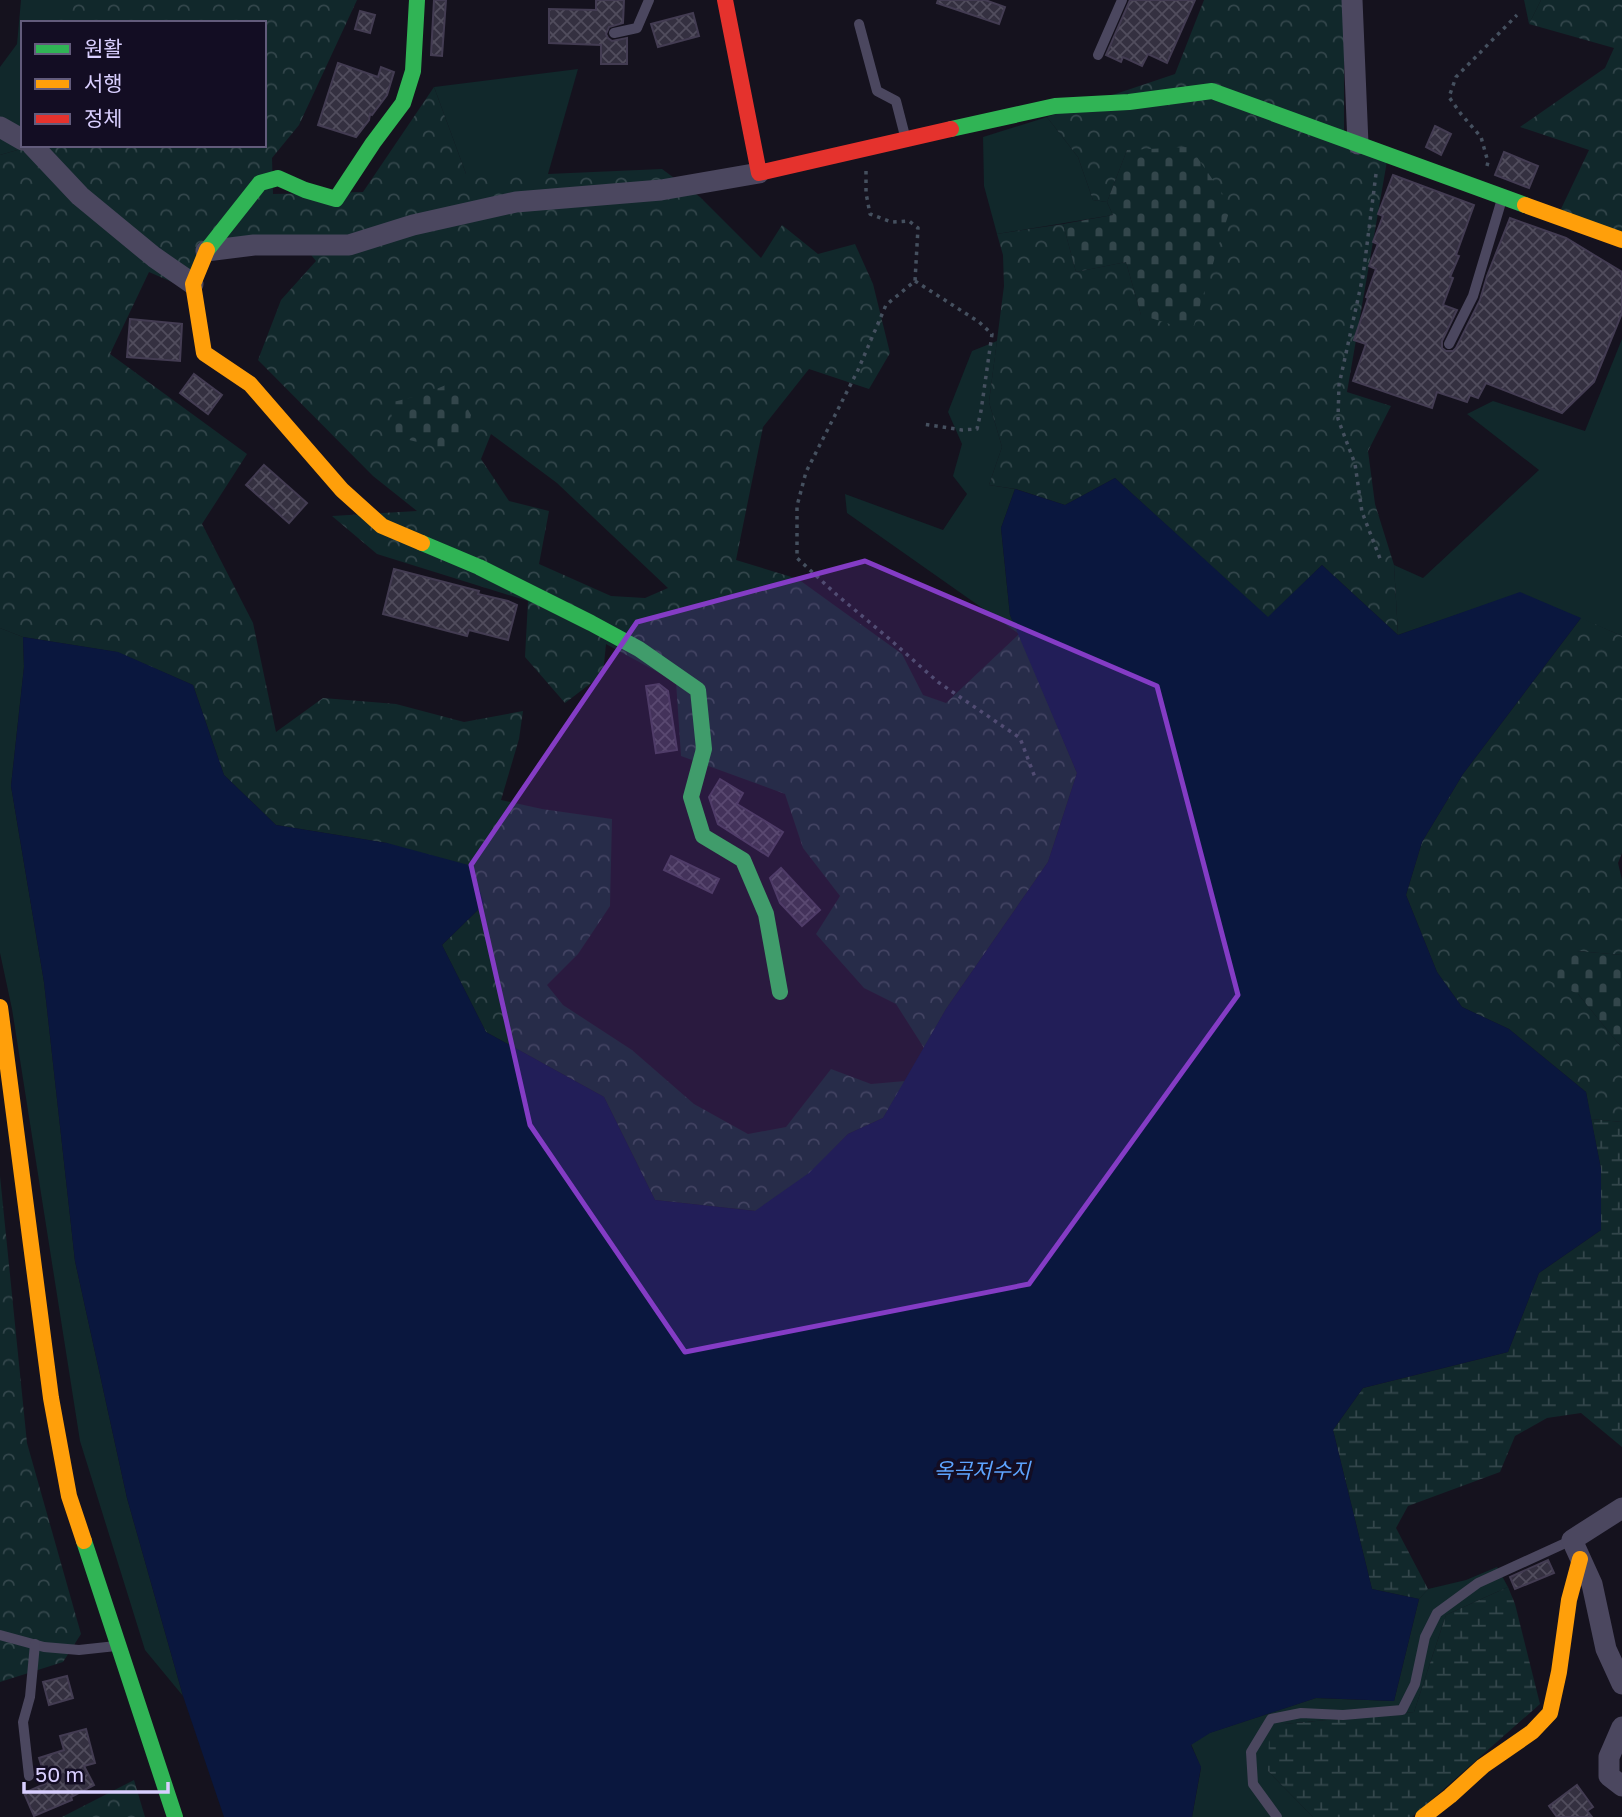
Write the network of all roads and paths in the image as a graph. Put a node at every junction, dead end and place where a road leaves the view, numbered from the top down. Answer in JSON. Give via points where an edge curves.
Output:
{"nodes":[{"id":1,"x":418,"y":0,"type":"edge"},
{"id":2,"x":649,"y":0,"type":"edge"},
{"id":3,"x":725,"y":0,"type":"edge"},
{"id":4,"x":1122,"y":0,"type":"edge"},
{"id":5,"x":1352,"y":0,"type":"edge"},
{"id":6,"x":1517,"y":15,"type":"dead end"},
{"id":7,"x":859,"y":24,"type":"dead end"},
{"id":8,"x":614,"y":33,"type":"dead end"},
{"id":9,"x":1098,"y":55,"type":"dead end"},
{"id":10,"x":0,"y":127,"type":"edge"},
{"id":11,"x":21,"y":139,"type":"edge"},
{"id":12,"x":906,"y":139,"type":"junction"},
{"id":13,"x":35,"y":147,"type":"edge"},
{"id":14,"x":866,"y":148,"type":"junction"},
{"id":15,"x":1368,"y":148,"type":"junction"},
{"id":16,"x":760,"y":173,"type":"junction"},
{"id":17,"x":1480,"y":188,"type":"junction"},
{"id":18,"x":1502,"y":197,"type":"junction"},
{"id":19,"x":1622,"y":240,"type":"edge"},
{"id":20,"x":206,"y":251,"type":"junction"},
{"id":21,"x":915,"y":281,"type":"junction"},
{"id":22,"x":193,"y":284,"type":"junction"},
{"id":23,"x":1449,"y":344,"type":"dead end"},
{"id":24,"x":923,"y":424,"type":"dead end"},
{"id":25,"x":1381,"y":561,"type":"dead end"},
{"id":26,"x":1036,"y":780,"type":"dead end"},
{"id":27,"x":780,"y":992,"type":"dead end"},
{"id":28,"x":0,"y":1007,"type":"edge"},
{"id":29,"x":1622,"y":1508,"type":"edge"},
{"id":30,"x":1576,"y":1549,"type":"junction"},
{"id":31,"x":0,"y":1634,"type":"edge"},
{"id":32,"x":35,"y":1644,"type":"junction"},
{"id":33,"x":118,"y":1646,"type":"junction"},
{"id":34,"x":1622,"y":1684,"type":"edge"},
{"id":35,"x":1622,"y":1727,"type":"edge"},
{"id":36,"x":29,"y":1776,"type":"dead end"},
{"id":37,"x":1622,"y":1786,"type":"edge"},
{"id":38,"x":175,"y":1817,"type":"edge"},
{"id":39,"x":1278,"y":1817,"type":"edge"},
{"id":40,"x":1423,"y":1817,"type":"edge"}],
"edges":[{"from":1,"to":20,"type":"street","via":[[413,71],[402,103],[336,198],[278,178],[260,183]]},
{"from":2,"to":8,"type":"lane","via":[[637,28]]},
{"from":3,"to":16,"type":"street"},
{"from":4,"to":9,"type":"lane"},
{"from":5,"to":15,"type":"street"},
{"from":6,"to":17,"type":"path","via":[[1456,77],[1449,97],[1481,137],[1488,162]]},
{"from":7,"to":12,"type":"lane","via":[[877,91],[896,102]]},
{"from":10,"to":11,"type":"street"},
{"from":12,"to":14,"type":"street"},
{"from":12,"to":15,"type":"street","via":[[1055,106],[1212,91]]},
{"from":13,"to":22,"type":"street","via":[[80,196]]},
{"from":14,"to":16,"type":"street"},
{"from":14,"to":21,"type":"path","via":[[870,214],[891,222],[909,220],[918,228]]},
{"from":15,"to":17,"type":"street"},
{"from":15,"to":25,"type":"path","via":[[1363,276],[1339,384],[1338,419],[1355,464],[1362,512]]},
{"from":16,"to":20,"type":"street","via":[[661,190],[516,202],[349,245],[254,245]]},
{"from":17,"to":18,"type":"street"},
{"from":18,"to":19,"type":"street"},
{"from":18,"to":23,"type":"lane","via":[[1473,296]]},
{"from":20,"to":22,"type":"street"},
{"from":21,"to":24,"type":"path","via":[[992,334],[977,429]]},
{"from":21,"to":26,"type":"path","via":[[887,304],[806,472],[797,506],[797,558],[938,682],[1020,738]]},
{"from":22,"to":27,"type":"street","via":[[204,353],[250,384],[342,489],[382,526],[479,567],[591,623],[698,690],[704,749],[691,797],[704,836],[744,860],[766,914]]},
{"from":28,"to":33,"type":"street","via":[[51,1398],[69,1496]]},
{"from":29,"to":30,"type":"street"},
{"from":30,"to":34,"type":"street","via":[[1592,1584],[1606,1649]]},
{"from":30,"to":39,"type":"lane","via":[[1478,1583],[1437,1614],[1402,1710],[1301,1713],[1271,1719],[1251,1752],[1253,1784]]},
{"from":30,"to":40,"type":"street","via":[[1550,1713]]},
{"from":31,"to":32,"type":"lane"},
{"from":32,"to":33,"type":"lane","via":[[79,1650]]},
{"from":32,"to":36,"type":"lane","via":[[23,1723]]},
{"from":33,"to":38,"type":"street"},
{"from":35,"to":37,"type":"street","via":[[1609,1757],[1609,1776]]}]}
